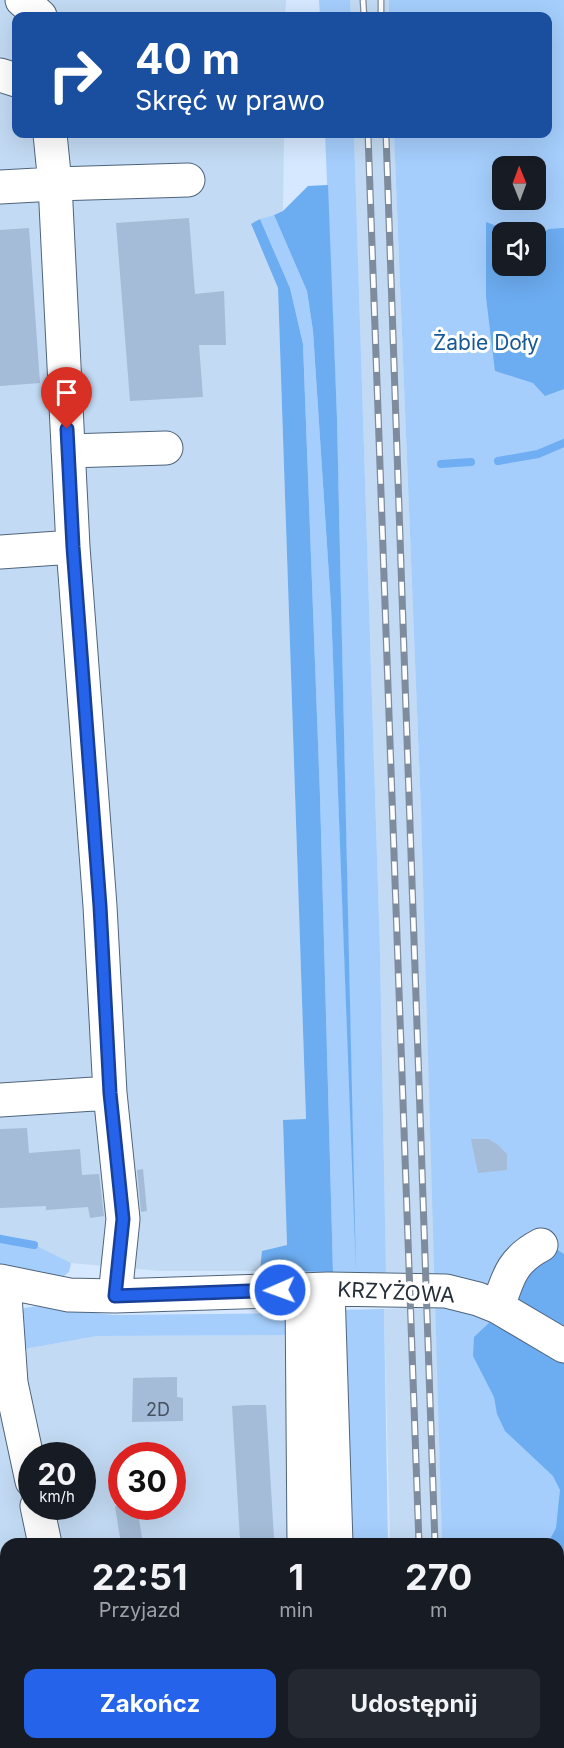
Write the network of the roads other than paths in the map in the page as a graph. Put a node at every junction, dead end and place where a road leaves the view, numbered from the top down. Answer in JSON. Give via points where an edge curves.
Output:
{"nodes":[{"id":1,"x":22,"y":0,"type":"edge"},
{"id":2,"x":36,"y":12,"type":"edge"},
{"id":3,"x":50,"y":138,"type":"edge"},
{"id":4,"x":188,"y":180,"type":"dead end"},
{"id":5,"x":55,"y":184,"type":"junction"},
{"id":6,"x":0,"y":187,"type":"edge"},
{"id":7,"x":166,"y":448,"type":"dead end"},
{"id":8,"x":68,"y":451,"type":"junction"},
{"id":9,"x":73,"y":547,"type":"junction"},
{"id":10,"x":0,"y":552,"type":"edge"},
{"id":11,"x":110,"y":1093,"type":"junction"},
{"id":12,"x":0,"y":1100,"type":"edge"},
{"id":13,"x":541,"y":1245,"type":"dead end"},
{"id":14,"x":2,"y":1282,"type":"edge"},
{"id":15,"x":315,"y":1289,"type":"junction"},
{"id":16,"x":115,"y":1296,"type":"junction"},
{"id":17,"x":498,"y":1307,"type":"junction"},
{"id":18,"x":564,"y":1346,"type":"edge"},
{"id":19,"x":24,"y":1442,"type":"edge"},
{"id":20,"x":40,"y":1520,"type":"edge"},
{"id":21,"x":44,"y":1538,"type":"edge"},
{"id":22,"x":304,"y":1538,"type":"edge"},
{"id":23,"x":336,"y":1538,"type":"edge"}],
"edges":[{"from":1,"to":2,"type":"street"},
{"from":3,"to":5,"type":"street"},
{"from":4,"to":5,"type":"street"},
{"from":5,"to":6,"type":"street"},
{"from":5,"to":8,"type":"street"},
{"from":7,"to":8,"type":"street"},
{"from":8,"to":9,"type":"street"},
{"from":9,"to":10,"type":"street"},
{"from":9,"to":11,"type":"street"},
{"from":11,"to":12,"type":"street"},
{"from":11,"to":16,"type":"street","via":[[123,1219]]},
{"from":13,"to":17,"type":"street","via":[[516,1262]]},
{"from":14,"to":16,"type":"street","name":"KRZYŻOWA","via":[[69,1295]]},
{"from":14,"to":19,"type":"street","via":[[11,1383]]},
{"from":15,"to":16,"type":"street","name":"KRZYŻOWA"},
{"from":15,"to":17,"type":"street","name":"KRZYŻOWA","via":[[446,1291]]},
{"from":15,"to":22,"type":"street"},
{"from":15,"to":23,"type":"street"},
{"from":17,"to":18,"type":"street","name":"KRZYŻOWA"},
{"from":20,"to":21,"type":"street"}]}
